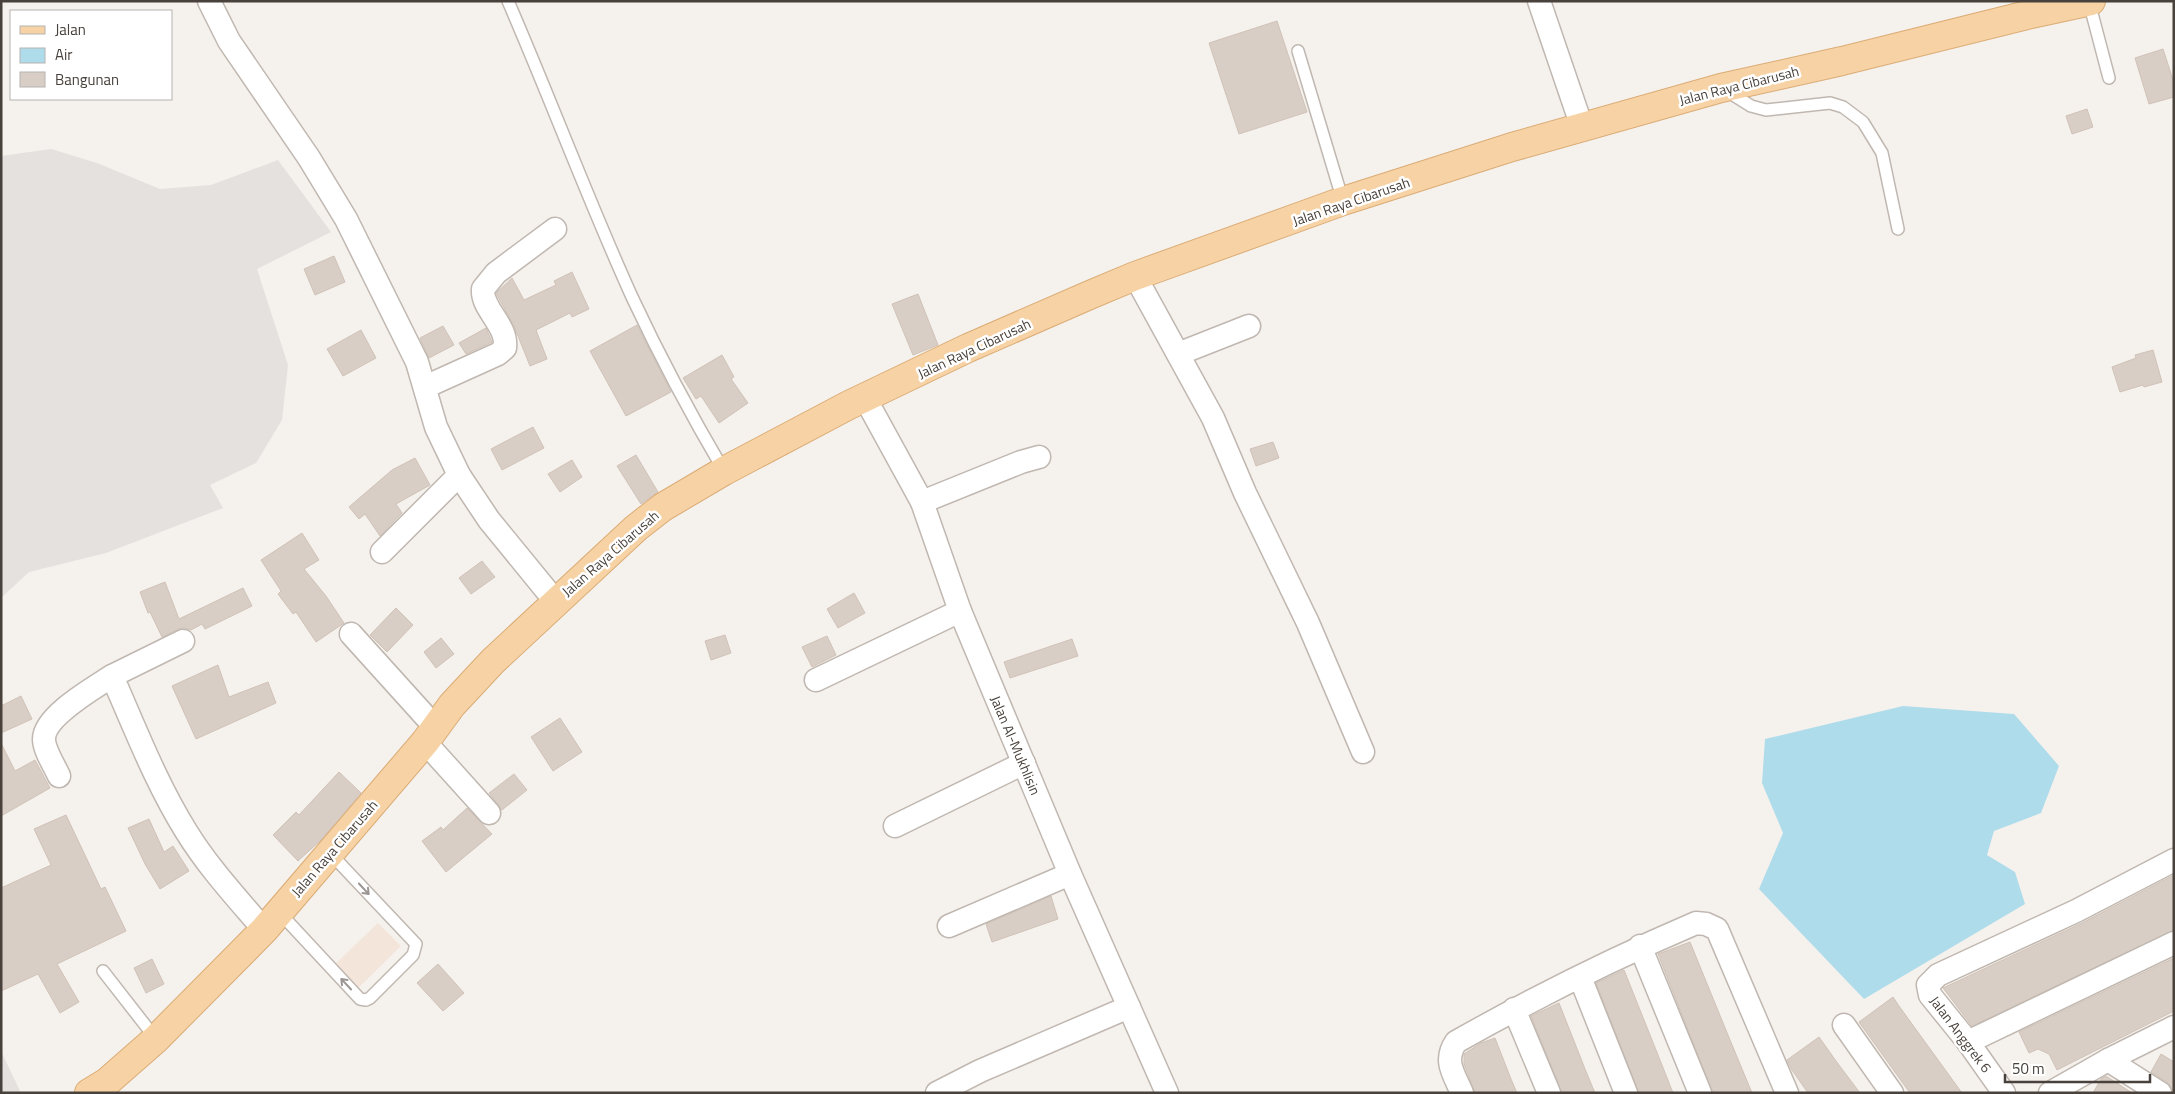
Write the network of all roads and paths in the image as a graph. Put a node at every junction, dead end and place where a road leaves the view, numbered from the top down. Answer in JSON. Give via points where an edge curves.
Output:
{"nodes":[{"id":1,"x":209,"y":1,"type":"edge"},
{"id":2,"x":508,"y":1,"type":"edge"},
{"id":3,"x":1539,"y":1,"type":"edge"},
{"id":4,"x":2090,"y":2,"type":"edge"},
{"id":5,"x":1298,"y":51,"type":"dead end"},
{"id":6,"x":2109,"y":78,"type":"dead end"},
{"id":7,"x":1721,"y":88,"type":"junction"},
{"id":8,"x":1582,"y":127,"type":"junction"},
{"id":9,"x":1344,"y":201,"type":"junction"},
{"id":10,"x":1898,"y":229,"type":"dead end"},
{"id":11,"x":555,"y":230,"type":"dead end"},
{"id":12,"x":1135,"y":276,"type":"junction"},
{"id":13,"x":1249,"y":326,"type":"dead end"},
{"id":14,"x":1178,"y":354,"type":"junction"},
{"id":15,"x":426,"y":387,"type":"junction"},
{"id":16,"x":865,"y":398,"type":"junction"},
{"id":17,"x":1039,"y":457,"type":"dead end"},
{"id":18,"x":724,"y":471,"type":"junction"},
{"id":19,"x":459,"y":475,"type":"junction"},
{"id":20,"x":922,"y":502,"type":"junction"},
{"id":21,"x":382,"y":552,"type":"dead end"},
{"id":22,"x":556,"y":602,"type":"junction"},
{"id":23,"x":960,"y":612,"type":"junction"},
{"id":24,"x":351,"y":634,"type":"dead end"},
{"id":25,"x":183,"y":640,"type":"dead end"},
{"id":26,"x":112,"y":676,"type":"junction"},
{"id":27,"x":816,"y":680,"type":"dead end"},
{"id":28,"x":430,"y":734,"type":"junction"},
{"id":29,"x":1363,"y":752,"type":"dead end"},
{"id":30,"x":1024,"y":763,"type":"junction"},
{"id":31,"x":59,"y":776,"type":"dead end"},
{"id":32,"x":489,"y":814,"type":"dead end"},
{"id":33,"x":896,"y":826,"type":"dead end"},
{"id":34,"x":330,"y":853,"type":"junction"},
{"id":35,"x":2174,"y":860,"type":"edge"},
{"id":36,"x":1070,"y":874,"type":"junction"},
{"id":37,"x":272,"y":921,"type":"junction"},
{"id":38,"x":949,"y":926,"type":"dead end"},
{"id":39,"x":2174,"y":943,"type":"edge"},
{"id":40,"x":1640,"y":946,"type":"junction"},
{"id":41,"x":103,"y":971,"type":"dead end"},
{"id":42,"x":1580,"y":977,"type":"junction"},
{"id":43,"x":1129,"y":1007,"type":"junction"},
{"id":44,"x":1514,"y":1009,"type":"junction"},
{"id":45,"x":1844,"y":1025,"type":"dead end"},
{"id":46,"x":2174,"y":1026,"type":"edge"},
{"id":47,"x":156,"y":1039,"type":"junction"},
{"id":48,"x":1968,"y":1042,"type":"junction"},
{"id":49,"x":1772,"y":1055,"type":"junction"},
{"id":50,"x":2108,"y":1060,"type":"junction"},
{"id":51,"x":102,"y":1089,"type":"edge"},
{"id":52,"x":937,"y":1093,"type":"edge"},
{"id":53,"x":1167,"y":1093,"type":"edge"},
{"id":54,"x":1462,"y":1093,"type":"edge"},
{"id":55,"x":1549,"y":1093,"type":"edge"},
{"id":56,"x":1626,"y":1093,"type":"edge"},
{"id":57,"x":1700,"y":1093,"type":"edge"},
{"id":58,"x":1787,"y":1093,"type":"edge"},
{"id":59,"x":1800,"y":1093,"type":"edge"},
{"id":60,"x":1892,"y":1093,"type":"edge"},
{"id":61,"x":2004,"y":1093,"type":"edge"},
{"id":62,"x":2050,"y":1093,"type":"edge"},
{"id":63,"x":2160,"y":1093,"type":"edge"}],
"edges":[{"from":1,"to":15,"type":"street","via":[[229,41],[309,158],[346,219],[417,362]]},
{"from":2,"to":18,"type":"lane","via":[[632,297]]},
{"from":3,"to":8,"type":"street"},
{"from":4,"to":6,"type":"lane"},
{"from":4,"to":7,"type":"main road","name":"Jalan Raya Cibarusah"},
{"from":5,"to":9,"type":"lane"},
{"from":7,"to":8,"type":"main road","name":"Jalan Raya Cibarusah"},
{"from":7,"to":10,"type":"lane","via":[[1751,106],[1766,110],[1830,103],[1843,107],[1863,122],[1882,153]]},
{"from":8,"to":9,"type":"main road","name":"Jalan Raya Cibarusah"},
{"from":9,"to":12,"type":"main road","name":"Jalan Raya Cibarusah"},
{"from":11,"to":15,"type":"street","via":[[496,273],[483,289],[505,339],[505,348]]},
{"from":12,"to":14,"type":"street"},
{"from":12,"to":16,"type":"main road","name":"Jalan Raya Cibarusah","via":[[968,348]]},
{"from":13,"to":14,"type":"street"},
{"from":14,"to":29,"type":"street","via":[[1213,418],[1245,493],[1308,623]]},
{"from":15,"to":19,"type":"street","via":[[436,427]]},
{"from":16,"to":18,"type":"main road","name":"Jalan Raya Cibarusah"},
{"from":16,"to":20,"type":"street","name":"Jalan Al-Mukhlisin"},
{"from":17,"to":20,"type":"street"},
{"from":18,"to":22,"type":"main road","name":"Jalan Raya Cibarusah","via":[[655,513]]},
{"from":19,"to":21,"type":"street"},
{"from":19,"to":22,"type":"street","via":[[488,520]]},
{"from":20,"to":23,"type":"street","name":"Jalan Al-Mukhlisin"},
{"from":22,"to":28,"type":"main road","name":"Jalan Raya Cibarusah","via":[[473,681]]},
{"from":23,"to":27,"type":"street"},
{"from":23,"to":30,"type":"street","name":"Jalan Al-Mukhlisin"},
{"from":24,"to":28,"type":"street"},
{"from":25,"to":26,"type":"street"},
{"from":26,"to":31,"type":"street","via":[[77,699],[54,719],[45,732],[45,743]]},
{"from":26,"to":37,"type":"street","via":[[185,831],[211,868]]},
{"from":28,"to":32,"type":"street"},
{"from":28,"to":34,"type":"main road","name":"Jalan Raya Cibarusah"},
{"from":30,"to":33,"type":"street"},
{"from":30,"to":36,"type":"street","name":"Jalan Al-Mukhlisin"},
{"from":34,"to":37,"type":"main road","name":"Jalan Raya Cibarusah"},
{"from":34,"to":37,"type":"lane","one_way":true,"via":[[416,944],[413,955],[370,998],[360,999]]},
{"from":35,"to":48,"type":"street","name":"Jalan Anggrek 6","via":[[2076,911],[1938,975],[1928,984],[1930,995]]},
{"from":36,"to":38,"type":"street"},
{"from":36,"to":43,"type":"street","name":"Jalan Al-Mukhlisin"},
{"from":37,"to":47,"type":"main road","name":"Jalan Raya Cibarusah"},
{"from":39,"to":48,"type":"street"},
{"from":40,"to":42,"type":"street"},
{"from":40,"to":49,"type":"street","via":[[1696,923],[1717,929]]},
{"from":40,"to":57,"type":"street"},
{"from":41,"to":47,"type":"lane"},
{"from":42,"to":44,"type":"street"},
{"from":42,"to":56,"type":"street"},
{"from":43,"to":52,"type":"street","via":[[980,1071]]},
{"from":43,"to":53,"type":"street","name":"Jalan Al-Mukhlisin"},
{"from":44,"to":54,"type":"street","via":[[1456,1042],[1451,1049],[1448,1059]]},
{"from":44,"to":55,"type":"street"},
{"from":45,"to":60,"type":"street"},
{"from":46,"to":50,"type":"street"},
{"from":47,"to":51,"type":"main road","name":"Jalan Raya Cibarusah"},
{"from":48,"to":61,"type":"street","name":"Jalan Anggrek 6"},
{"from":49,"to":58,"type":"street"},
{"from":49,"to":59,"type":"street"},
{"from":50,"to":62,"type":"street"},
{"from":50,"to":63,"type":"street"}]}
